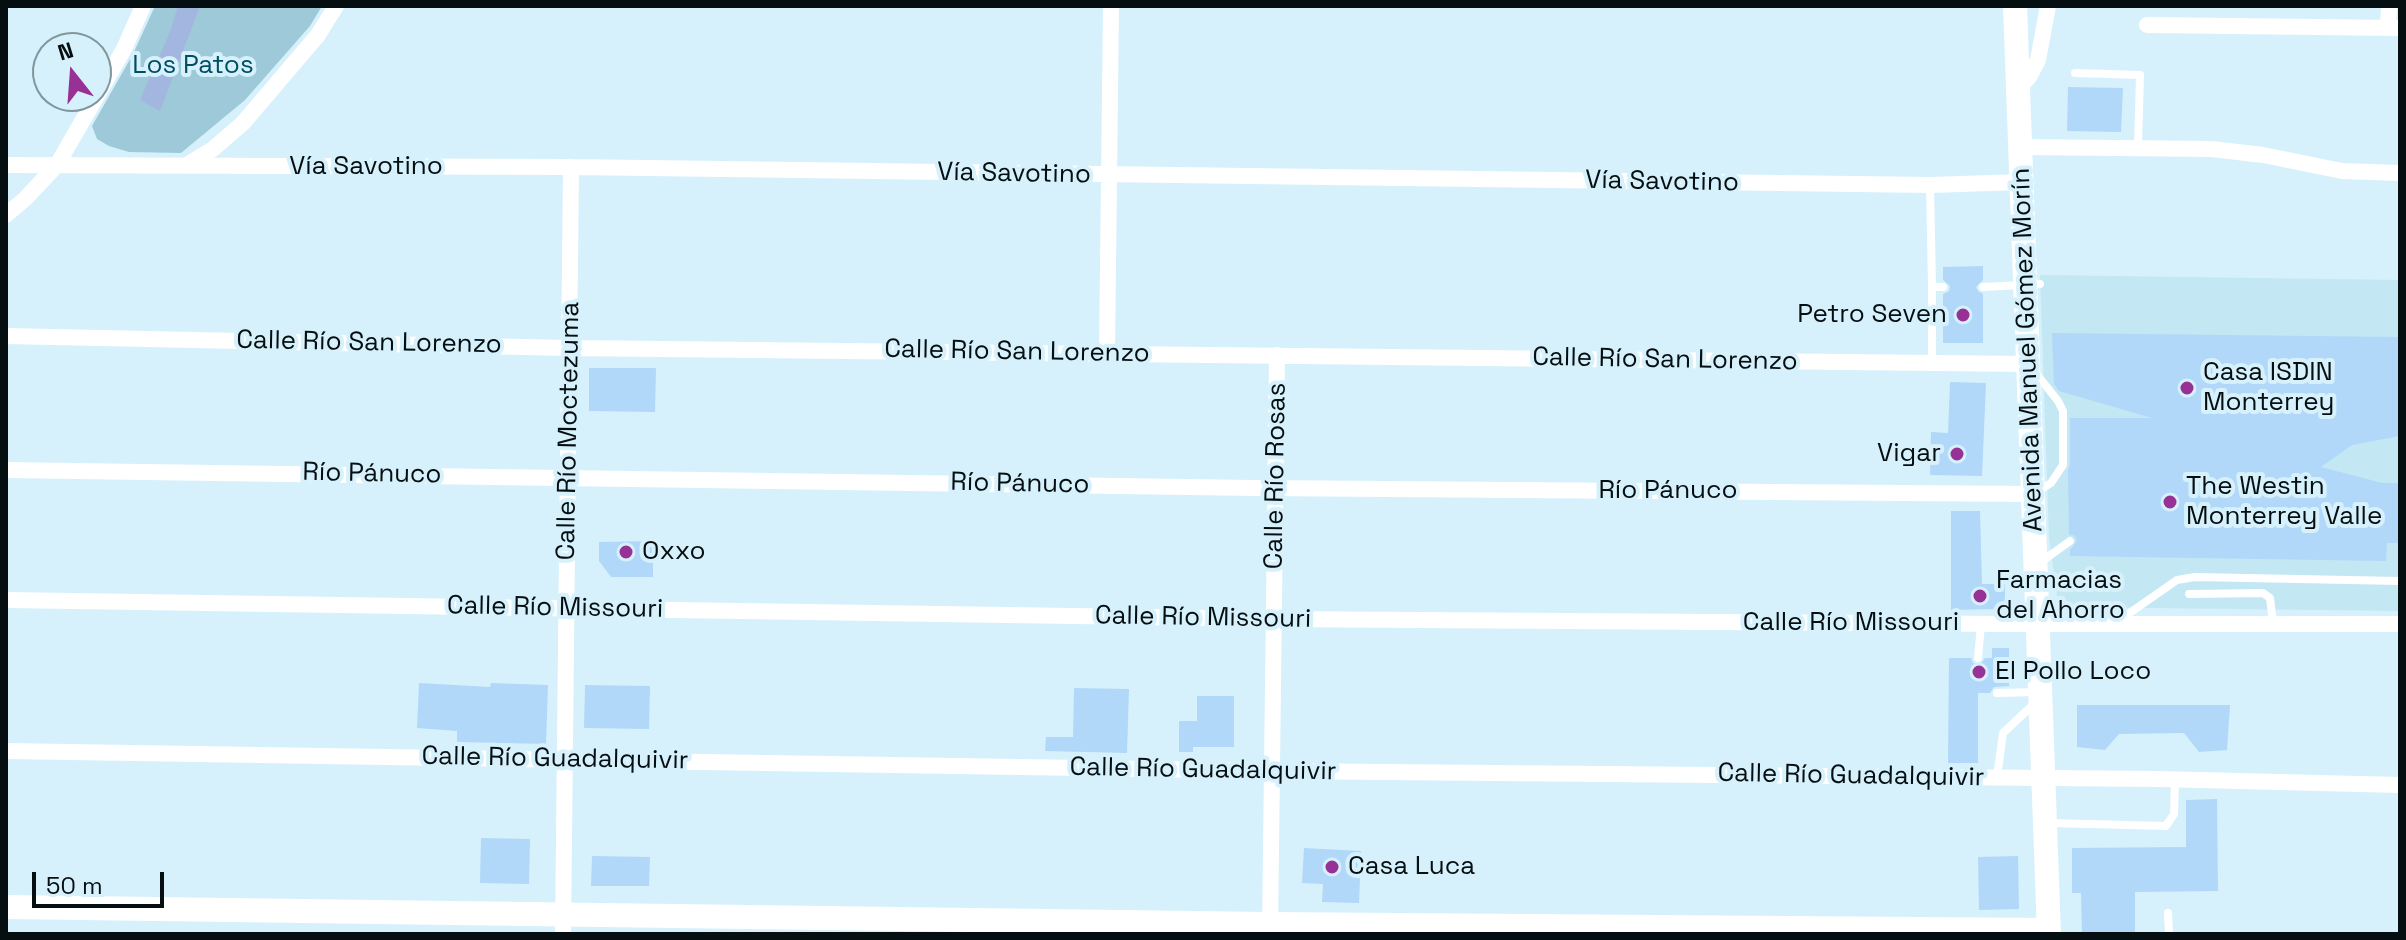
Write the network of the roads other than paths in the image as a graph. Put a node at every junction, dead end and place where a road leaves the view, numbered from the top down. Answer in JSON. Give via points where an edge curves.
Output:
{"nodes":[{"id":1,"x":143,"y":6,"type":"edge"},
{"id":2,"x":336,"y":6,"type":"edge"},
{"id":3,"x":1111,"y":6,"type":"edge"},
{"id":4,"x":2015,"y":6,"type":"edge"},
{"id":5,"x":2048,"y":6,"type":"edge"},
{"id":6,"x":2389,"y":6,"type":"edge"},
{"id":7,"x":2147,"y":25,"type":"dead end"},
{"id":8,"x":2394,"y":28,"type":"edge"},
{"id":9,"x":2075,"y":73,"type":"dead end"},
{"id":10,"x":2018,"y":89,"type":"junction"},
{"id":11,"x":2020,"y":147,"type":"junction"},
{"id":12,"x":2138,"y":147,"type":"junction"},
{"id":13,"x":6,"y":165,"type":"edge"},
{"id":14,"x":57,"y":165,"type":"junction"},
{"id":15,"x":183,"y":167,"type":"junction"},
{"id":16,"x":571,"y":167,"type":"junction"},
{"id":17,"x":2400,"y":173,"type":"edge"},
{"id":18,"x":1110,"y":176,"type":"junction"},
{"id":19,"x":2022,"y":182,"type":"junction"},
{"id":20,"x":1930,"y":185,"type":"junction"},
{"id":21,"x":6,"y":215,"type":"edge"},
{"id":22,"x":2033,"y":284,"type":"junction"},
{"id":23,"x":1932,"y":287,"type":"junction"},
{"id":24,"x":1943,"y":287,"type":"dead end"},
{"id":25,"x":1983,"y":287,"type":"dead end"},
{"id":26,"x":6,"y":336,"type":"edge"},
{"id":27,"x":571,"y":348,"type":"junction"},
{"id":28,"x":1107,"y":352,"type":"junction"},
{"id":29,"x":2033,"y":354,"type":"junction"},
{"id":30,"x":1277,"y":355,"type":"junction"},
{"id":31,"x":1932,"y":363,"type":"junction"},
{"id":32,"x":6,"y":470,"type":"edge"},
{"id":33,"x":569,"y":476,"type":"junction"},
{"id":34,"x":1277,"y":488,"type":"junction"},
{"id":35,"x":2033,"y":494,"type":"junction"},
{"id":36,"x":2070,"y":541,"type":"dead end"},
{"id":37,"x":2036,"y":565,"type":"junction"},
{"id":38,"x":2400,"y":581,"type":"edge"},
{"id":39,"x":2189,"y":594,"type":"dead end"},
{"id":40,"x":6,"y":600,"type":"edge"},
{"id":41,"x":567,"y":608,"type":"junction"},
{"id":42,"x":1274,"y":619,"type":"junction"},
{"id":43,"x":2273,"y":623,"type":"junction"},
{"id":44,"x":1981,"y":624,"type":"junction"},
{"id":45,"x":2039,"y":624,"type":"junction"},
{"id":46,"x":2114,"y":624,"type":"junction"},
{"id":47,"x":2400,"y":624,"type":"edge"},
{"id":48,"x":1978,"y":658,"type":"dead end"},
{"id":49,"x":1997,"y":693,"type":"dead end"},
{"id":50,"x":2041,"y":695,"type":"junction"},
{"id":51,"x":6,"y":751,"type":"edge"},
{"id":52,"x":564,"y":760,"type":"junction"},
{"id":53,"x":1273,"y":771,"type":"junction"},
{"id":54,"x":1997,"y":777,"type":"junction"},
{"id":55,"x":2044,"y":778,"type":"junction"},
{"id":56,"x":2175,"y":779,"type":"junction"},
{"id":57,"x":2400,"y":785,"type":"edge"},
{"id":58,"x":2046,"y":823,"type":"junction"},
{"id":59,"x":6,"y":907,"type":"edge"},
{"id":60,"x":2168,"y":913,"type":"dead end"},
{"id":61,"x":563,"y":925,"type":"edge"},
{"id":62,"x":1270,"y":929,"type":"edge"},
{"id":63,"x":2049,"y":932,"type":"edge"},
{"id":64,"x":2169,"y":934,"type":"edge"}],
"edges":[{"from":1,"to":14,"type":"street"},
{"from":2,"to":15,"type":"street","via":[[243,123]]},
{"from":3,"to":18,"type":"street"},
{"from":4,"to":10,"type":"street","name":"Avenida Manuel Gómez Morín"},
{"from":5,"to":10,"type":"street","via":[[2038,60]]},
{"from":6,"to":8,"type":"street"},
{"from":7,"to":8,"type":"street"},
{"from":9,"to":12,"type":"lane","via":[[2140,75]]},
{"from":10,"to":11,"type":"street","name":"Avenida Manuel Gómez Morín"},
{"from":11,"to":12,"type":"street"},
{"from":11,"to":19,"type":"street","name":"Avenida Manuel Gómez Morín"},
{"from":12,"to":17,"type":"street","via":[[2212,149],[2342,171]]},
{"from":13,"to":14,"type":"street","name":"Vía Savotino"},
{"from":14,"to":15,"type":"street","name":"Vía Savotino"},
{"from":14,"to":21,"type":"street"},
{"from":15,"to":16,"type":"street","name":"Vía Savotino"},
{"from":16,"to":18,"type":"street","name":"Vía Savotino"},
{"from":16,"to":27,"type":"street","name":"Calle Río Moctezuma"},
{"from":18,"to":20,"type":"street","name":"Vía Savotino"},
{"from":18,"to":28,"type":"street"},
{"from":19,"to":20,"type":"street","name":"Vía Savotino"},
{"from":19,"to":22,"type":"street","name":"Avenida Manuel Gómez Morín"},
{"from":20,"to":23,"type":"lane"},
{"from":22,"to":25,"type":"lane"},
{"from":22,"to":29,"type":"street","name":"Avenida Manuel Gómez Morín"},
{"from":23,"to":24,"type":"lane"},
{"from":23,"to":31,"type":"lane"},
{"from":26,"to":27,"type":"street","name":"Calle Río San Lorenzo"},
{"from":27,"to":28,"type":"street","name":"Calle Río San Lorenzo"},
{"from":27,"to":33,"type":"street","name":"Calle Río Moctezuma"},
{"from":28,"to":30,"type":"street","name":"Calle Río San Lorenzo"},
{"from":29,"to":31,"type":"street","name":"Calle Río San Lorenzo"},
{"from":29,"to":35,"type":"street","name":"Avenida Manuel Gómez Morín"},
{"from":29,"to":35,"type":"lane","via":[[2063,411],[2063,465],[2051,483]]},
{"from":30,"to":31,"type":"street","name":"Calle Río San Lorenzo"},
{"from":30,"to":34,"type":"street","name":"Calle Río Rosas"},
{"from":32,"to":33,"type":"street","name":"Río Pánuco"},
{"from":33,"to":34,"type":"street","name":"Río Pánuco"},
{"from":33,"to":41,"type":"street","name":"Calle Río Moctezuma"},
{"from":34,"to":35,"type":"street","name":"Río Pánuco"},
{"from":34,"to":42,"type":"street","name":"Calle Río Rosas"},
{"from":35,"to":37,"type":"street","name":"Avenida Manuel Gómez Morín"},
{"from":36,"to":37,"type":"lane"},
{"from":37,"to":45,"type":"street","name":"Avenida Manuel Gómez Morín"},
{"from":38,"to":46,"type":"lane","via":[[2195,577],[2177,580]]},
{"from":39,"to":43,"type":"lane","via":[[2263,593],[2270,598]]},
{"from":40,"to":41,"type":"street","name":"Calle Río Missouri"},
{"from":41,"to":42,"type":"street","name":"Calle Río Missouri"},
{"from":41,"to":52,"type":"street","name":"Calle Río Moctezuma"},
{"from":42,"to":44,"type":"street","name":"Calle Río Missouri"},
{"from":42,"to":53,"type":"street","name":"Calle Río Rosas"},
{"from":43,"to":46,"type":"street","name":"Calle Río Missouri"},
{"from":43,"to":47,"type":"street","name":"Calle Río Missouri"},
{"from":44,"to":45,"type":"street","name":"Calle Río Missouri"},
{"from":44,"to":48,"type":"lane"},
{"from":45,"to":46,"type":"street","name":"Calle Río Missouri"},
{"from":45,"to":50,"type":"street","name":"Avenida Manuel Gómez Morín"},
{"from":49,"to":50,"type":"lane"},
{"from":50,"to":54,"type":"lane","via":[[2003,733]]},
{"from":50,"to":55,"type":"street","name":"Avenida Manuel Gómez Morín"},
{"from":51,"to":52,"type":"street","name":"Calle Río Guadalquivir"},
{"from":52,"to":53,"type":"street","name":"Calle Río Guadalquivir"},
{"from":52,"to":61,"type":"street","name":"Calle Río Moctezuma"},
{"from":53,"to":54,"type":"street","name":"Calle Río Guadalquivir"},
{"from":53,"to":62,"type":"street","name":"Calle Río Rosas"},
{"from":54,"to":55,"type":"street","name":"Calle Río Guadalquivir"},
{"from":55,"to":56,"type":"street","name":"Calle Río Guadalquivir"},
{"from":55,"to":58,"type":"street","name":"Avenida Manuel Gómez Morín"},
{"from":56,"to":57,"type":"street","name":"Calle Río Guadalquivir"},
{"from":56,"to":58,"type":"lane","via":[[2174,814],[2166,826]]},
{"from":58,"to":63,"type":"street","name":"Avenida Manuel Gómez Morín"},
{"from":59,"to":61,"type":"street"},
{"from":60,"to":64,"type":"lane"},
{"from":61,"to":62,"type":"street"},
{"from":62,"to":63,"type":"street"}]}
